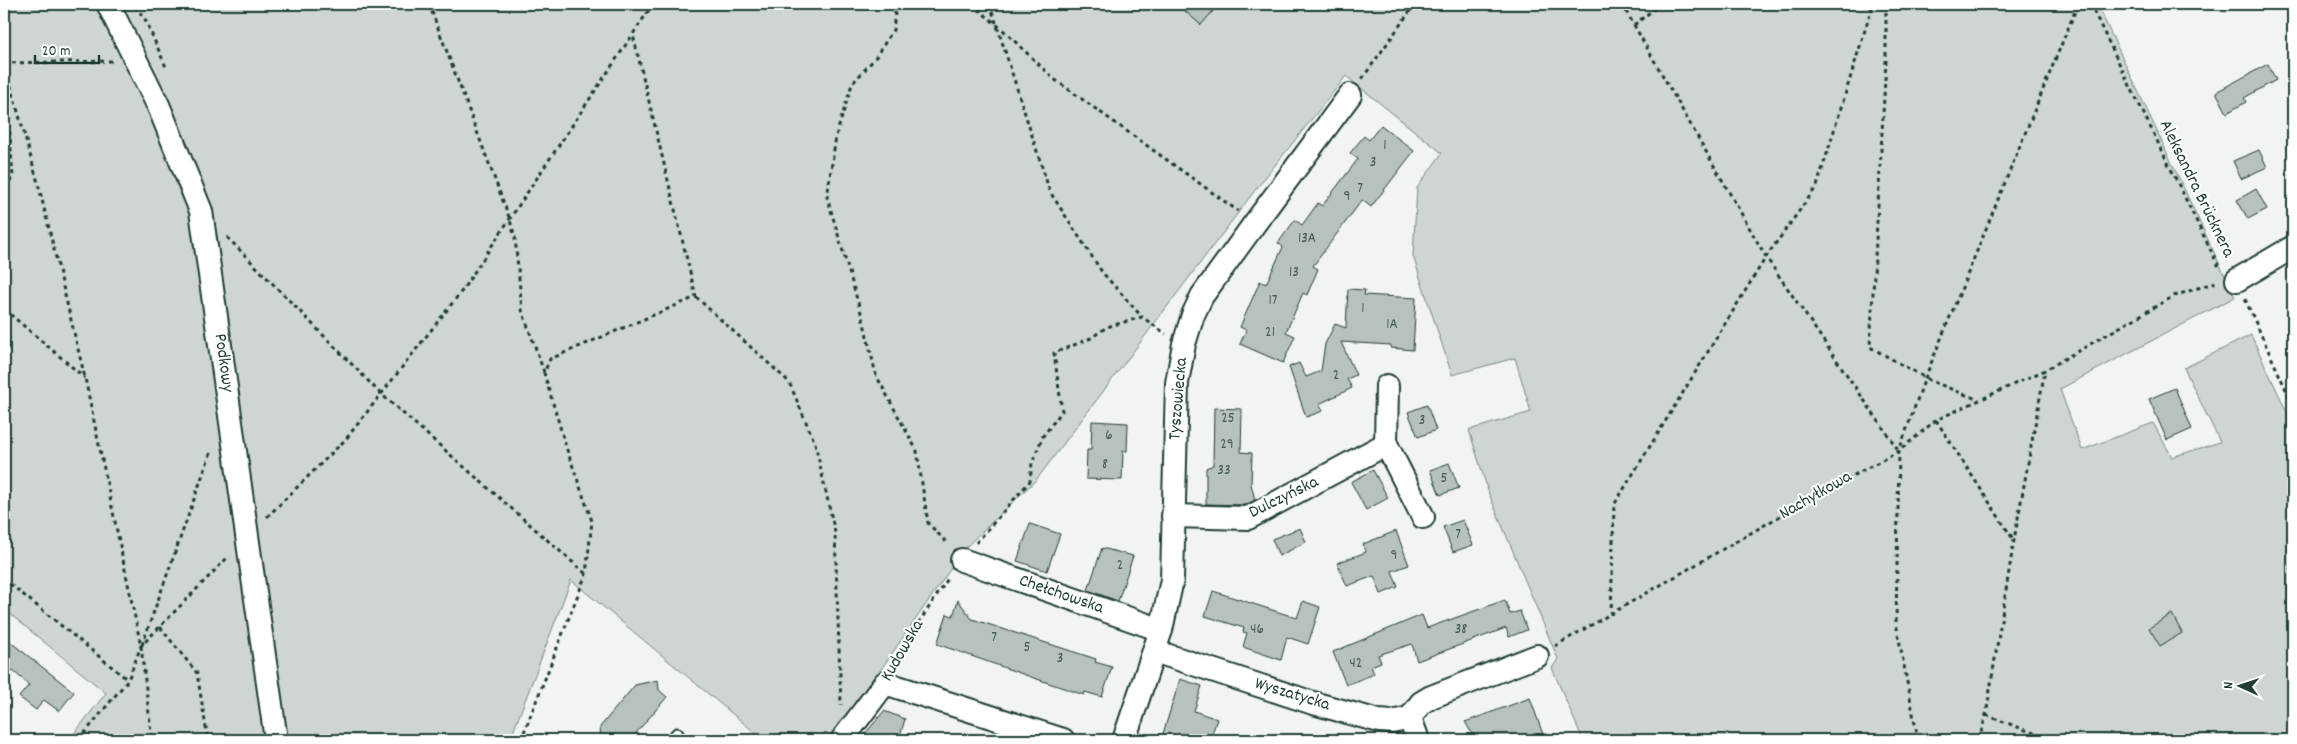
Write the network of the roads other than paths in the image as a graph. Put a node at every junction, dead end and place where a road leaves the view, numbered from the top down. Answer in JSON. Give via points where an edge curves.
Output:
{"nodes":[{"id":1,"x":108,"y":4,"type":"edge"},
{"id":2,"x":1350,"y":95,"type":"road end"},
{"id":3,"x":2293,"y":248,"type":"edge"},
{"id":4,"x":2230,"y":279,"type":"road end"},
{"id":5,"x":1387,"y":386,"type":"dead end"},
{"id":6,"x":1386,"y":444,"type":"junction"},
{"id":7,"x":1173,"y":516,"type":"junction"},
{"id":8,"x":1423,"y":517,"type":"dead end"},
{"id":9,"x":962,"y":560,"type":"road end"},
{"id":10,"x":1161,"y":630,"type":"junction"},
{"id":11,"x":1154,"y":651,"type":"junction"},
{"id":12,"x":1537,"y":656,"type":"road end"},
{"id":13,"x":1410,"y":718,"type":"junction"},
{"id":14,"x":276,"y":740,"type":"edge"},
{"id":15,"x":842,"y":740,"type":"edge"},
{"id":16,"x":1062,"y":740,"type":"edge"},
{"id":17,"x":1124,"y":740,"type":"edge"},
{"id":18,"x":1418,"y":740,"type":"edge"}],
"edges":[{"from":1,"to":14,"type":"street","name":"Podkowy","via":[[138,61],[201,211]]},
{"from":2,"to":7,"type":"street","name":"Tyszowiecka","via":[[1202,296],[1192,316],[1177,383]]},
{"from":3,"to":4,"type":"street"},
{"from":5,"to":6,"type":"street"},
{"from":6,"to":7,"type":"street","name":"Dulczyńska","via":[[1248,518]]},
{"from":6,"to":8,"type":"street"},
{"from":7,"to":10,"type":"street","name":"Tyszowiecka","via":[[1172,580]]},
{"from":9,"to":10,"type":"street","name":"Chełchowska"},
{"from":10,"to":11,"type":"street","name":"Tyszowiecka"},
{"from":11,"to":13,"type":"street","name":"Wyszatycka","via":[[1379,721]]},
{"from":11,"to":17,"type":"street","name":"Tyszowiecka"},
{"from":12,"to":13,"type":"street","via":[[1431,697],[1421,703]]},
{"from":13,"to":18,"type":"street"},
{"from":15,"to":16,"type":"street","name":"Kudowska","via":[[885,682]]}]}
